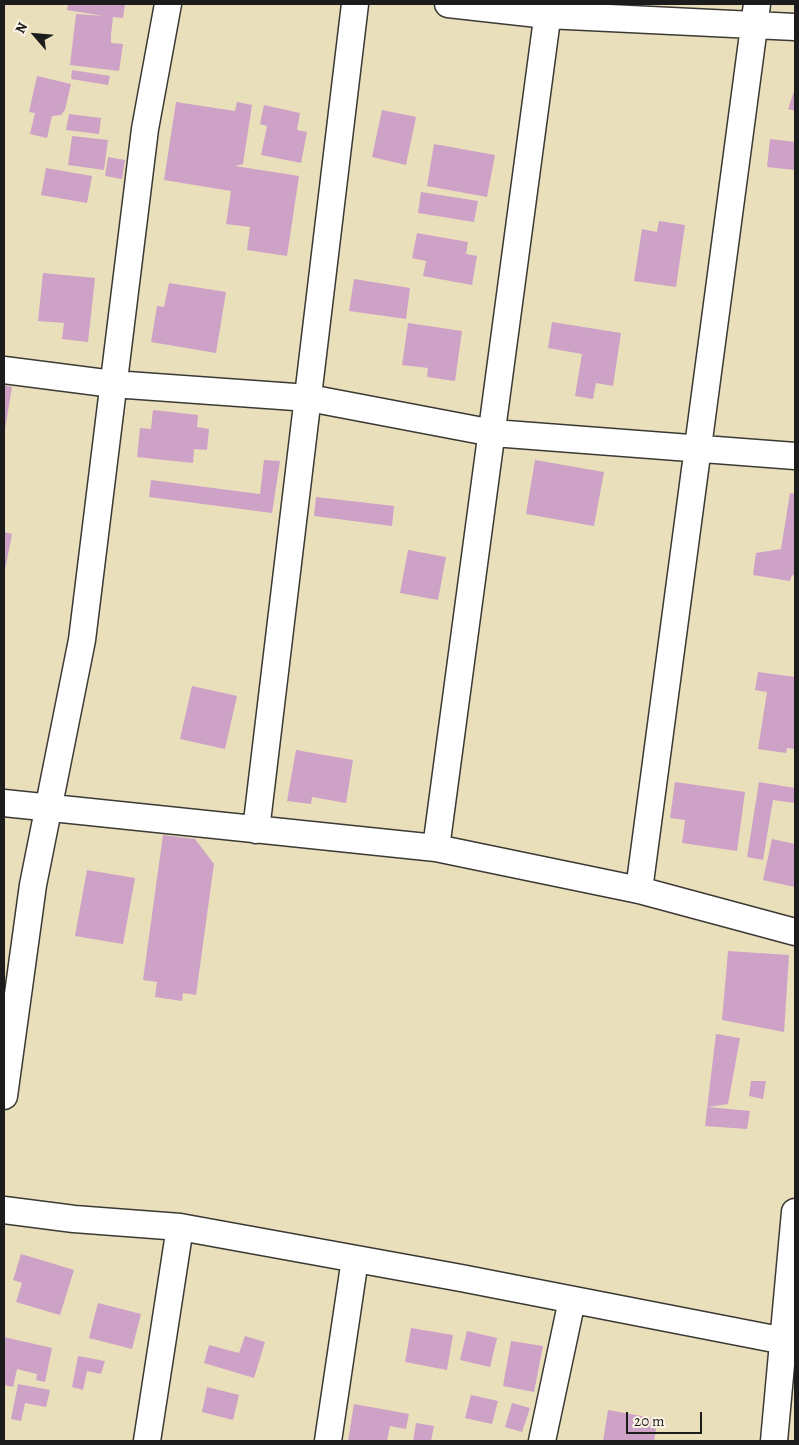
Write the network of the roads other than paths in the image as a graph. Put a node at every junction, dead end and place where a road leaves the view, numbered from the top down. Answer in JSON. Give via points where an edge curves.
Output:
{"nodes":[{"id":1,"x":168,"y":4,"type":"edge"},
{"id":2,"x":355,"y":4,"type":"edge"},
{"id":3,"x":448,"y":4,"type":"edge"},
{"id":4,"x":548,"y":10,"type":"edge"},
{"id":5,"x":755,"y":15,"type":"edge"},
{"id":6,"x":795,"y":27,"type":"edge"},
{"id":7,"x":4,"y":370,"type":"edge"},
{"id":8,"x":113,"y":384,"type":"junction"},
{"id":9,"x":309,"y":398,"type":"junction"},
{"id":10,"x":493,"y":433,"type":"junction"},
{"id":11,"x":697,"y":447,"type":"junction"},
{"id":12,"x":795,"y":456,"type":"edge"},
{"id":13,"x":4,"y":803,"type":"edge"},
{"id":14,"x":48,"y":809,"type":"junction"},
{"id":15,"x":256,"y":830,"type":"junction"},
{"id":16,"x":436,"y":848,"type":"junction"},
{"id":17,"x":640,"y":890,"type":"junction"},
{"id":18,"x":795,"y":932,"type":"edge"},
{"id":19,"x":4,"y":1096,"type":"edge"},
{"id":20,"x":4,"y":1210,"type":"edge"},
{"id":21,"x":795,"y":1212,"type":"edge"},
{"id":22,"x":180,"y":1227,"type":"junction"},
{"id":23,"x":355,"y":1259,"type":"junction"},
{"id":24,"x":572,"y":1300,"type":"junction"},
{"id":25,"x":790,"y":1342,"type":"edge"},
{"id":26,"x":147,"y":1441,"type":"edge"},
{"id":27,"x":328,"y":1441,"type":"edge"},
{"id":28,"x":542,"y":1441,"type":"edge"},
{"id":29,"x":774,"y":1441,"type":"edge"}],
"edges":[{"from":1,"to":8,"type":"street","via":[[145,129]]},
{"from":2,"to":9,"type":"street"},
{"from":3,"to":4,"type":"street"},
{"from":4,"to":5,"type":"street"},
{"from":4,"to":10,"type":"street"},
{"from":5,"to":6,"type":"street"},
{"from":5,"to":11,"type":"street"},
{"from":7,"to":8,"type":"street"},
{"from":8,"to":9,"type":"street"},
{"from":8,"to":14,"type":"street","via":[[82,640]]},
{"from":9,"to":10,"type":"street"},
{"from":9,"to":15,"type":"street"},
{"from":10,"to":11,"type":"street"},
{"from":10,"to":16,"type":"street"},
{"from":11,"to":12,"type":"street"},
{"from":11,"to":17,"type":"street"},
{"from":13,"to":14,"type":"street"},
{"from":14,"to":15,"type":"street"},
{"from":14,"to":19,"type":"street","via":[[33,884]]},
{"from":15,"to":16,"type":"street"},
{"from":16,"to":17,"type":"street"},
{"from":17,"to":18,"type":"street"},
{"from":20,"to":22,"type":"street"},
{"from":21,"to":25,"type":"street"},
{"from":22,"to":23,"type":"street"},
{"from":22,"to":26,"type":"street"},
{"from":23,"to":24,"type":"street"},
{"from":23,"to":27,"type":"street"},
{"from":24,"to":25,"type":"street"},
{"from":24,"to":28,"type":"street"},
{"from":25,"to":29,"type":"street"}]}
